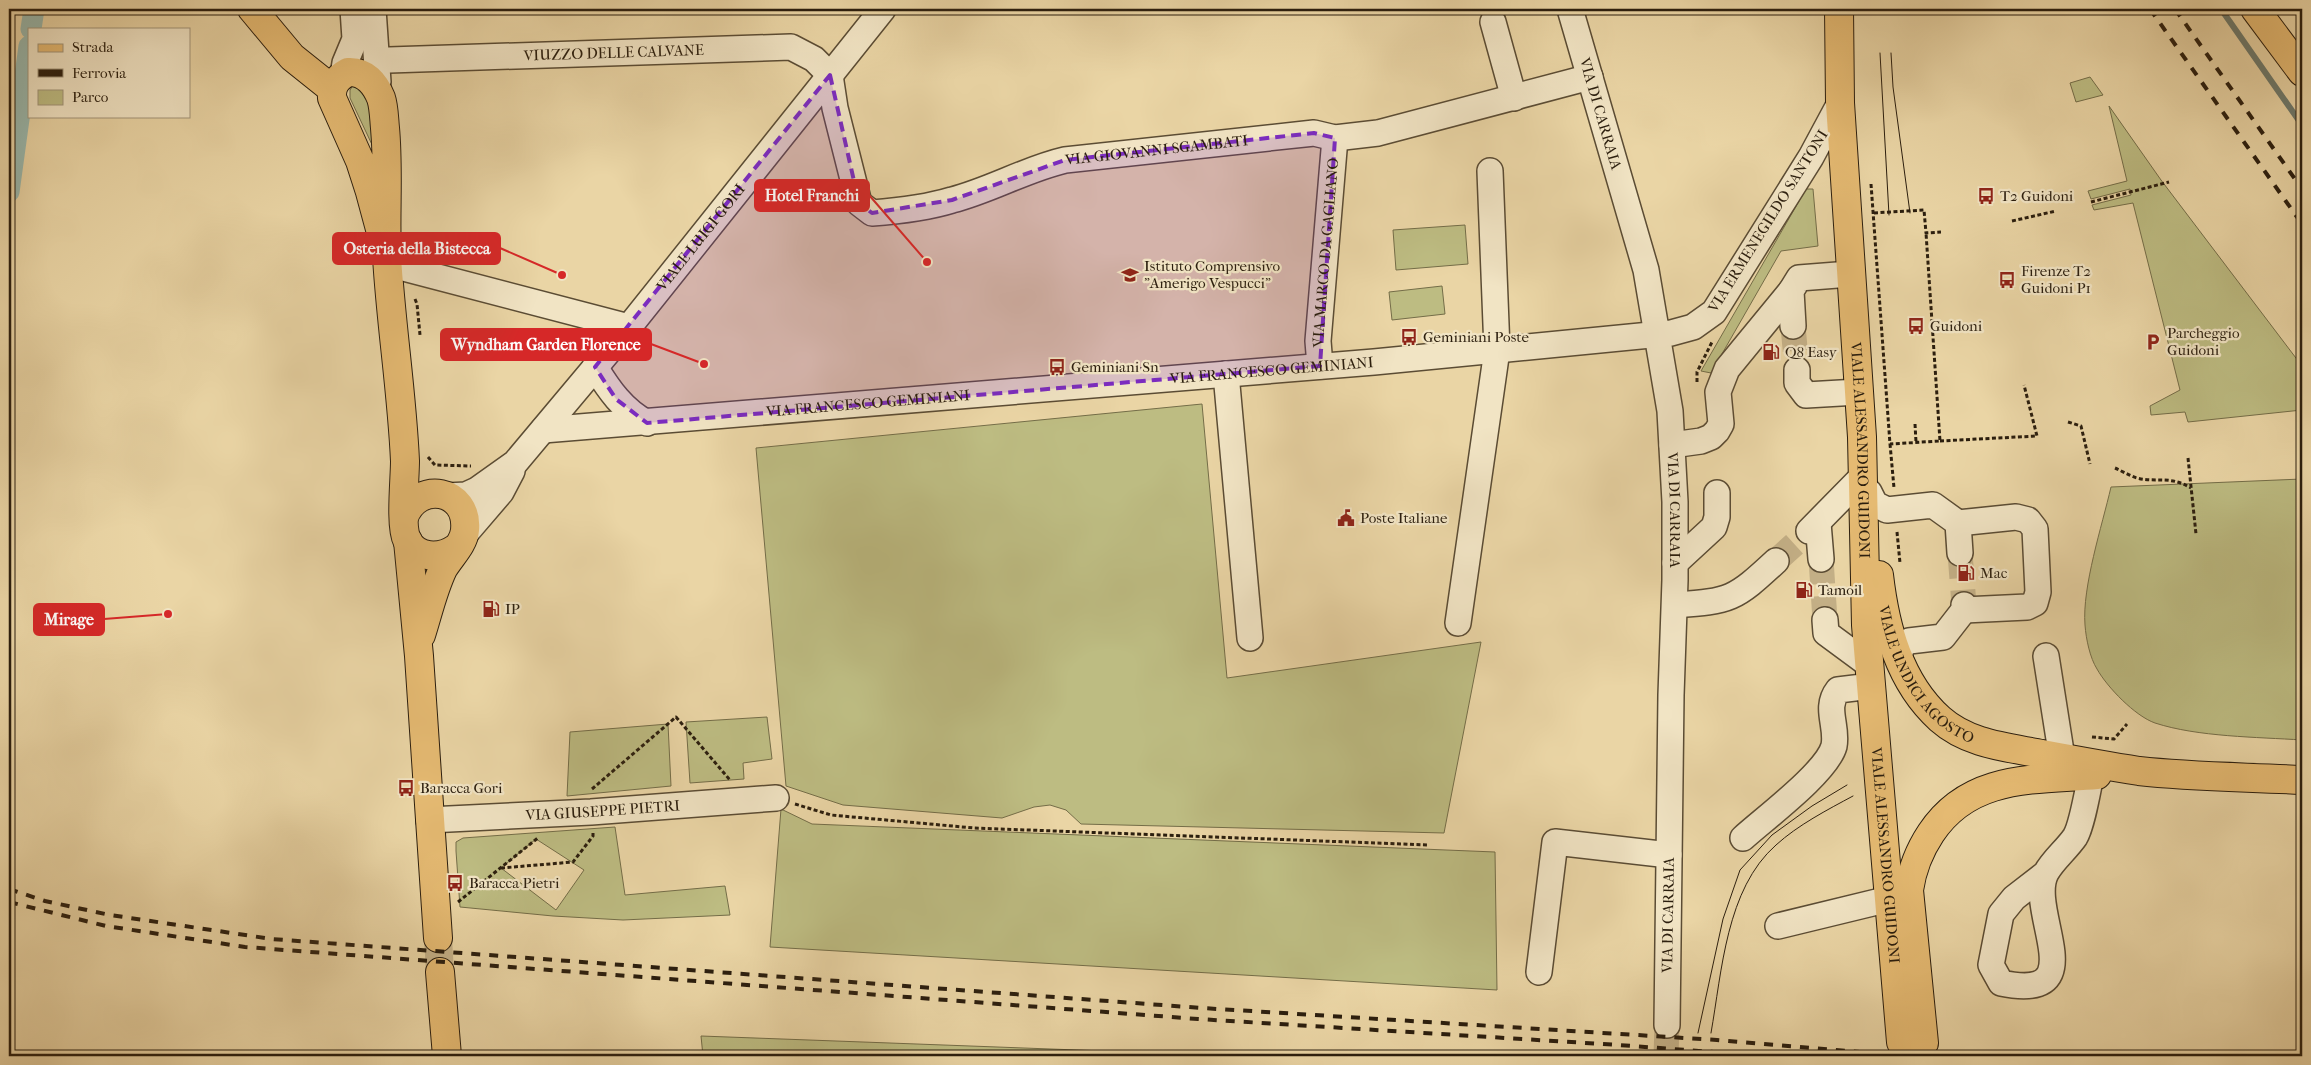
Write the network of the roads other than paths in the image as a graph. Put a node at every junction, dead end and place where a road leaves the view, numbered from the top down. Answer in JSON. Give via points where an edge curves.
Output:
{"nodes":[{"id":1,"x":252,"y":9,"type":"edge"},
{"id":2,"x":353,"y":9,"type":"edge"},
{"id":3,"x":373,"y":9,"type":"edge"},
{"id":4,"x":883,"y":9,"type":"edge"},
{"id":5,"x":1570,"y":9,"type":"edge"},
{"id":6,"x":1839,"y":9,"type":"edge"},
{"id":7,"x":1854,"y":9,"type":"edge"},
{"id":8,"x":2255,"y":9,"type":"edge"},
{"id":9,"x":2264,"y":9,"type":"edge"},
{"id":10,"x":1492,"y":22,"type":"dead end"},
{"id":11,"x":390,"y":60,"type":"dead end"},
{"id":12,"x":2302,"y":68,"type":"edge"},
{"id":13,"x":2302,"y":72,"type":"edge"},
{"id":14,"x":830,"y":75,"type":"junction"},
{"id":15,"x":1590,"y":78,"type":"junction"},
{"id":16,"x":338,"y":82,"type":"junction"},
{"id":17,"x":1514,"y":98,"type":"junction"},
{"id":18,"x":382,"y":99,"type":"junction"},
{"id":19,"x":1840,"y":103,"type":"junction"},
{"id":20,"x":1335,"y":138,"type":"junction"},
{"id":21,"x":1490,"y":171,"type":"dead end"},
{"id":22,"x":387,"y":260,"type":"junction"},
{"id":23,"x":1850,"y":274,"type":"junction"},
{"id":24,"x":1791,"y":291,"type":"junction"},
{"id":25,"x":1793,"y":326,"type":"tunnel mouth"},
{"id":26,"x":629,"y":328,"type":"junction"},
{"id":27,"x":1658,"y":335,"type":"junction"},
{"id":28,"x":1498,"y":350,"type":"junction"},
{"id":29,"x":1320,"y":366,"type":"junction"},
{"id":30,"x":595,"y":367,"type":"junction"},
{"id":31,"x":1797,"y":370,"type":"tunnel mouth"},
{"id":32,"x":1226,"y":374,"type":"junction"},
{"id":33,"x":1858,"y":392,"type":"junction"},
{"id":34,"x":647,"y":423,"type":"junction"},
{"id":35,"x":543,"y":430,"type":"junction"},
{"id":36,"x":1862,"y":437,"type":"joint"},
{"id":37,"x":1672,"y":445,"type":"junction"},
{"id":38,"x":415,"y":457,"type":"junction"},
{"id":39,"x":515,"y":463,"type":"junction"},
{"id":40,"x":1866,"y":484,"type":"junction"},
{"id":41,"x":1717,"y":493,"type":"dead end"},
{"id":42,"x":443,"y":495,"type":"junction"},
{"id":43,"x":1958,"y":523,"type":"junction"},
{"id":44,"x":406,"y":529,"type":"junction"},
{"id":45,"x":460,"y":541,"type":"junction"},
{"id":46,"x":1960,"y":554,"type":"tunnel mouth"},
{"id":47,"x":1821,"y":559,"type":"tunnel mouth"},
{"id":48,"x":1776,"y":561,"type":"tunnel mouth"},
{"id":49,"x":1676,"y":563,"type":"junction"},
{"id":50,"x":1674,"y":604,"type":"junction"},
{"id":51,"x":1825,"y":620,"type":"tunnel mouth"},
{"id":52,"x":1458,"y":623,"type":"dead end"},
{"id":53,"x":1250,"y":638,"type":"dead end"},
{"id":54,"x":418,"y":643,"type":"junction"},
{"id":55,"x":2046,"y":656,"type":"dead end"},
{"id":56,"x":1902,"y":666,"type":"junction"},
{"id":57,"x":1870,"y":675,"type":"junction"},
{"id":58,"x":2061,"y":746,"type":"junction"},
{"id":59,"x":2141,"y":771,"type":"junction"},
{"id":60,"x":2091,"y":775,"type":"junction"},
{"id":61,"x":2302,"y":780,"type":"edge"},
{"id":62,"x":776,"y":798,"type":"road end"},
{"id":63,"x":430,"y":820,"type":"junction"},
{"id":64,"x":1743,"y":838,"type":"dead end"},
{"id":65,"x":1669,"y":855,"type":"junction"},
{"id":66,"x":2045,"y":874,"type":"dead end"},
{"id":67,"x":1899,"y":899,"type":"junction"},
{"id":68,"x":1778,"y":926,"type":"dead end"},
{"id":69,"x":438,"y":938,"type":"tunnel mouth"},
{"id":70,"x":440,"y":972,"type":"tunnel mouth"},
{"id":71,"x":1540,"y":972,"type":"dead end"},
{"id":72,"x":1667,"y":1025,"type":"tunnel mouth"},
{"id":73,"x":1912,"y":1042,"type":"dead end"},
{"id":74,"x":447,"y":1056,"type":"edge"}],
"edges":[{"from":1,"to":16,"type":"main road","via":[[292,57]]},
{"from":2,"to":16,"type":"street","via":[[355,39]]},
{"from":3,"to":18,"type":"street"},
{"from":4,"to":14,"type":"street","name":"VIALE LUIGI GORI"},
{"from":5,"to":15,"type":"street","name":"VIA DI CARRAIA"},
{"from":6,"to":19,"type":"main road","name":"VIALE ALESSANDRO GUIDONI"},
{"from":7,"to":19,"type":"main road"},
{"from":8,"to":13,"type":"main road"},
{"from":9,"to":12,"type":"main road"},
{"from":10,"to":17,"type":"street"},
{"from":11,"to":14,"type":"street","name":"VIUZZO DELLE CALVANE","via":[[791,47],[814,59]]},
{"from":14,"to":20,"type":"street","name":"VIA GIOVANNI SGAMBATI","via":[[859,203],[872,213],[898,212],[952,200],[1065,160],[1314,133]]},
{"from":14,"to":26,"type":"street","name":"VIALE LUIGI GORI"},
{"from":15,"to":17,"type":"street","name":"VIA GIOVANNI SGAMBATI"},
{"from":15,"to":27,"type":"street","name":"VIA DI CARRAIA","via":[[1646,270]]},
{"from":16,"to":18,"type":"main road","via":[[353,72],[364,75]]},
{"from":16,"to":22,"type":"main road","via":[[335,108],[360,161]]},
{"from":17,"to":20,"type":"street","name":"VIA GIOVANNI SGAMBATI","via":[[1378,133]]},
{"from":18,"to":22,"type":"main road","via":[[387,149]]},
{"from":19,"to":23,"type":"main road","name":"VIALE ALESSANDRO GUIDONI"},
{"from":19,"to":27,"type":"street","name":"VIA ERMENEGILDO SANTONI","via":[[1714,312],[1693,328]]},
{"from":20,"to":29,"type":"street","name":"VIA MARCO DA GAGLIANO","via":[[1318,342]]},
{"from":21,"to":28,"type":"street"},
{"from":22,"to":26,"type":"street"},
{"from":22,"to":38,"type":"main road"},
{"from":23,"to":24,"type":"street","via":[[1799,278]]},
{"from":23,"to":33,"type":"main road","name":"VIALE ALESSANDRO GUIDONI"},
{"from":24,"to":25,"type":"street"},
{"from":24,"to":37,"type":"street","via":[[1727,369],[1718,392],[1721,424],[1717,431],[1701,441]]},
{"from":26,"to":30,"type":"street","name":"VIALE LUIGI GORI"},
{"from":27,"to":28,"type":"street","name":"VIA FRANCESCO GEMINIANI"},
{"from":27,"to":37,"type":"street","name":"VIA DI CARRAIA"},
{"from":28,"to":29,"type":"street","name":"VIA FRANCESCO GEMINIANI"},
{"from":28,"to":52,"type":"street"},
{"from":29,"to":32,"type":"street","name":"VIA FRANCESCO GEMINIANI"},
{"from":30,"to":34,"type":"street","via":[[616,399],[635,417]]},
{"from":30,"to":35,"type":"street","name":"VIALE LUIGI GORI"},
{"from":31,"to":33,"type":"street","via":[[1797,383],[1806,395]]},
{"from":32,"to":34,"type":"street","name":"VIA FRANCESCO GEMINIANI"},
{"from":32,"to":53,"type":"street"},
{"from":33,"to":36,"type":"main road","name":"VIALE ALESSANDRO GUIDONI"},
{"from":34,"to":35,"type":"street","name":"VIA FRANCESCO GEMINIANI"},
{"from":35,"to":39,"type":"street","name":"VIALE LUIGI GORI"},
{"from":36,"to":40,"type":"main road","name":"VIALE UNDICI AGOSTO"},
{"from":37,"to":49,"type":"street","name":"VIA DI CARRAIA"},
{"from":38,"to":42,"type":"main road","via":[[418,476]]},
{"from":38,"to":44,"type":"main road"},
{"from":39,"to":42,"type":"street","name":"VIALE LUIGI GORI","via":[[466,495]]},
{"from":39,"to":45,"type":"street","name":"VIALE LUIGI GORI","via":[[501,492]]},
{"from":40,"to":43,"type":"street","via":[[1875,504],[1881,508],[1933,505]]},
{"from":40,"to":47,"type":"street","via":[[1814,527]]},
{"from":40,"to":56,"type":"main road","name":"VIALE UNDICI AGOSTO","via":[[1882,600],[1892,645]]},
{"from":40,"to":57,"type":"main road","name":"VIALE ALESSANDRO GUIDONI","via":[[1864,584]]},
{"from":41,"to":49,"type":"street","via":[[1714,527]]},
{"from":42,"to":44,"type":"main road","via":[[417,498],[407,510]]},
{"from":42,"to":45,"type":"main road","via":[[454,500],[464,512]]},
{"from":43,"to":46,"type":"street"},
{"from":43,"to":56,"type":"street","via":[[2016,517],[2028,520],[2035,529],[2038,592],[2035,603],[2026,607],[1964,607],[1943,638],[1903,644]]},
{"from":44,"to":45,"type":"main road","via":[[419,552],[434,556],[449,553]]},
{"from":44,"to":54,"type":"main road"},
{"from":45,"to":54,"type":"main road","via":[[440,577]]},
{"from":48,"to":50,"type":"street","via":[[1733,597]]},
{"from":49,"to":50,"type":"street","name":"VIA DI CARRAIA"},
{"from":50,"to":65,"type":"street","name":"VIA DI CARRAIA"},
{"from":51,"to":57,"type":"street","via":[[1826,633]]},
{"from":54,"to":63,"type":"main road"},
{"from":55,"to":58,"type":"street"},
{"from":56,"to":58,"type":"main road","name":"VIALE UNDICI AGOSTO","via":[[1928,706],[1961,733],[1998,747]]},
{"from":57,"to":64,"type":"street","via":[[1838,690],[1832,698],[1834,747],[1825,765]]},
{"from":57,"to":67,"type":"main road","name":"VIALE ALESSANDRO GUIDONI"},
{"from":58,"to":59,"type":"main road","name":"VIALE UNDICI AGOSTO"},
{"from":59,"to":60,"type":"main road","name":"VIALE UNDICI AGOSTO"},
{"from":59,"to":61,"type":"main road","name":"VIALE UNDICI AGOSTO"},
{"from":60,"to":66,"type":"street","via":[[2076,836]]},
{"from":60,"to":67,"type":"main road","name":"VIALE UNDICI AGOSTO","via":[[2007,782],[1958,803],[1935,828]]},
{"from":62,"to":63,"type":"street","name":"VIA GIUSEPPE PIETRI"},
{"from":63,"to":69,"type":"main road"},
{"from":65,"to":71,"type":"street","via":[[1555,842]]},
{"from":65,"to":72,"type":"street","name":"VIA DI CARRAIA"},
{"from":67,"to":68,"type":"street"},
{"from":67,"to":73,"type":"main road","name":"VIALE ALESSANDRO GUIDONI"},
{"from":70,"to":74,"type":"main road"}]}
